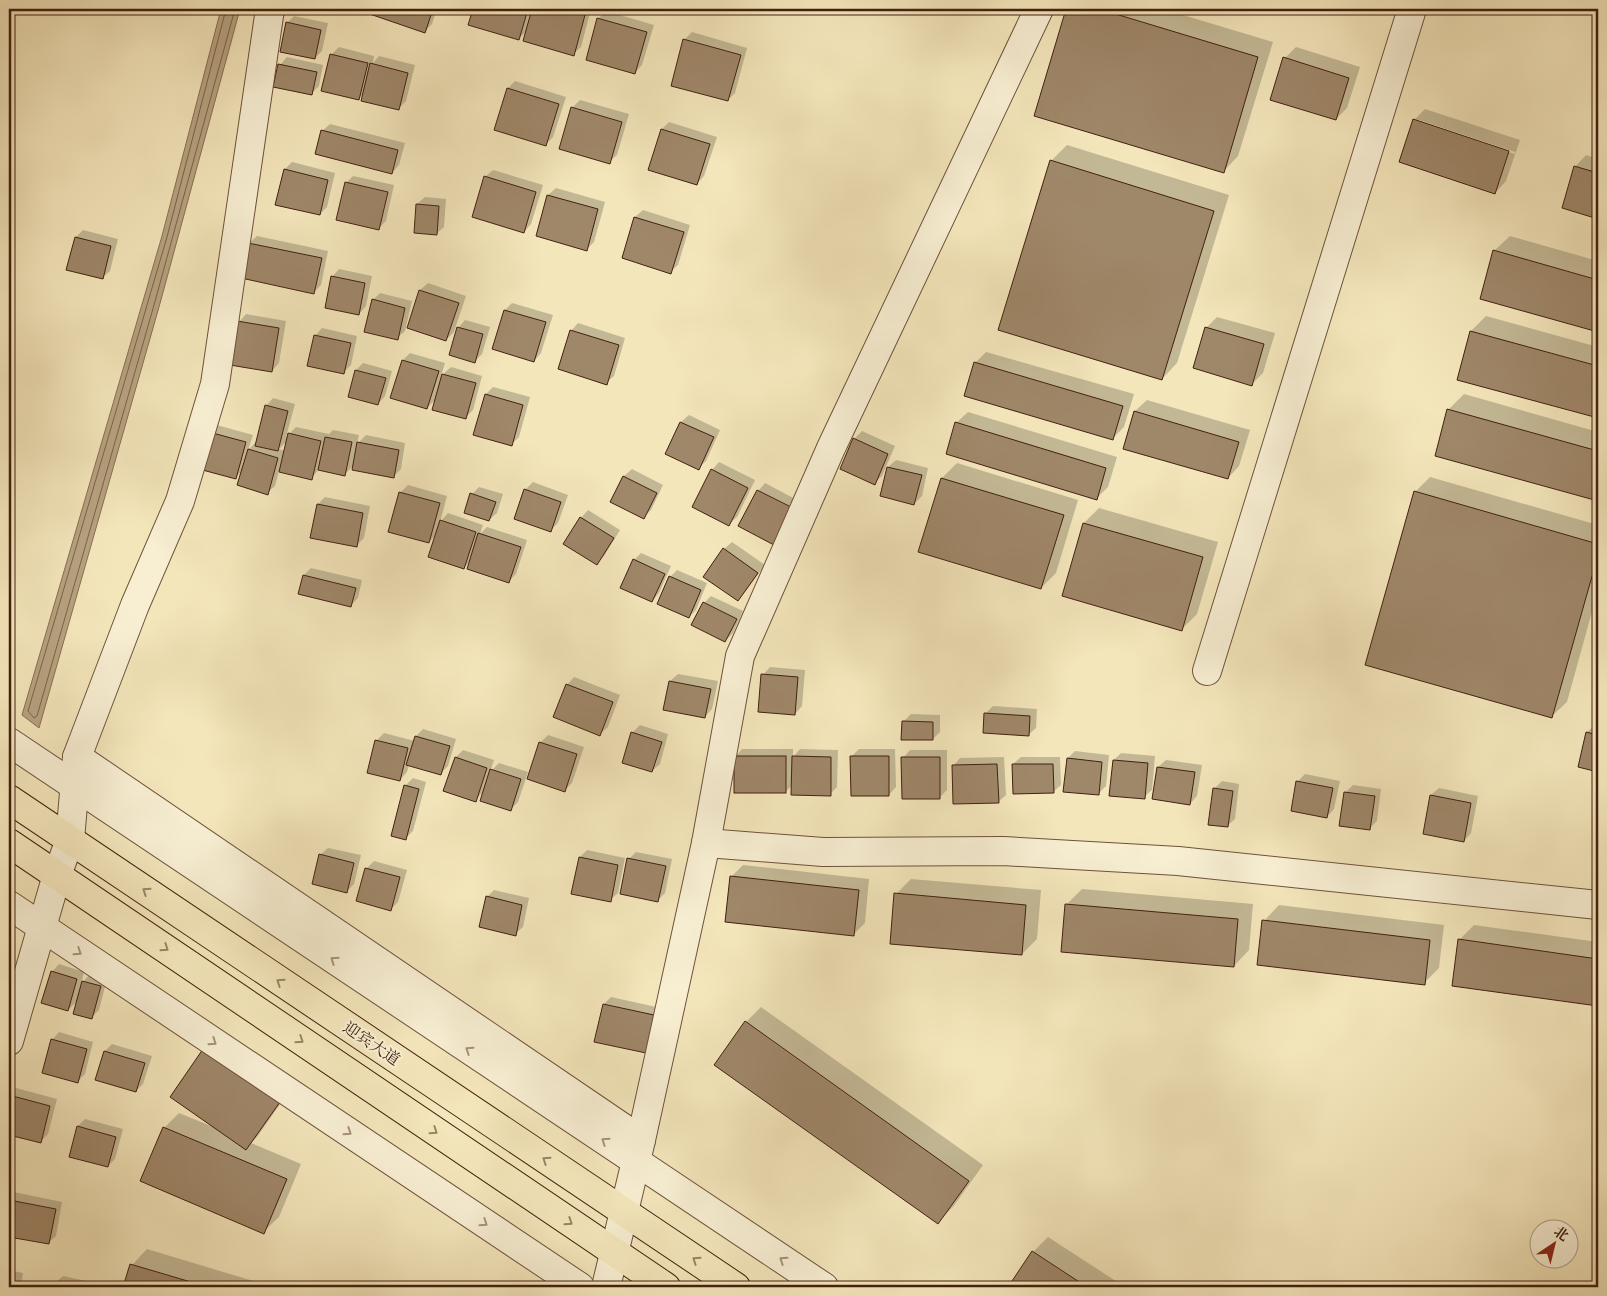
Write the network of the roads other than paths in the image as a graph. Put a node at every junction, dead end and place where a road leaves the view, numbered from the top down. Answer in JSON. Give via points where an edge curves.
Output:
{"nodes":[{"id":1,"x":270,"y":9,"type":"edge"},
{"id":2,"x":1038,"y":9,"type":"edge"},
{"id":3,"x":1412,"y":9,"type":"edge"},
{"id":4,"x":1207,"y":671,"type":"dead end"},
{"id":5,"x":9,"y":742,"type":"edge"},
{"id":6,"x":77,"y":757,"type":"junction"},
{"id":7,"x":75,"y":786,"type":"junction"},
{"id":8,"x":9,"y":799,"type":"edge"},
{"id":9,"x":70,"y":840,"type":"junction"},
{"id":10,"x":706,"y":842,"type":"junction"},
{"id":11,"x":9,"y":843,"type":"edge"},
{"id":12,"x":56,"y":875,"type":"junction"},
{"id":13,"x":9,"y":905,"type":"edge"},
{"id":14,"x":1598,"y":905,"type":"edge"},
{"id":15,"x":42,"y":927,"type":"junction"},
{"id":16,"x":9,"y":1041,"type":"edge"},
{"id":17,"x":639,"y":1151,"type":"junction"},
{"id":18,"x":624,"y":1213,"type":"junction"},
{"id":19,"x":614,"y":1252,"type":"junction"},
{"id":20,"x":580,"y":1287,"type":"edge"},
{"id":21,"x":606,"y":1287,"type":"edge"},
{"id":22,"x":666,"y":1287,"type":"edge"},
{"id":23,"x":736,"y":1287,"type":"edge"},
{"id":24,"x":824,"y":1287,"type":"edge"}],
"edges":[{"from":1,"to":6,"type":"street","via":[[215,384],[180,501],[135,605]]},
{"from":2,"to":10,"type":"street","via":[[831,448],[740,656]]},
{"from":3,"to":4,"type":"street"},
{"from":5,"to":7,"type":"street"},
{"from":6,"to":7,"type":"street"},
{"from":6,"to":17,"type":"street"},
{"from":7,"to":9,"type":"street"},
{"from":17,"to":7,"type":"street","one_way":true},
{"from":8,"to":9,"type":"main road","name":"迎宾大道"},
{"from":9,"to":12,"type":"street"},
{"from":18,"to":9,"type":"main road","name":"迎宾大道","one_way":true},
{"from":10,"to":14,"type":"street","via":[[823,852],[1003,852],[1178,861]]},
{"from":10,"to":17,"type":"street"},
{"from":11,"to":12,"type":"main road"},
{"from":12,"to":15,"type":"street"},
{"from":12,"to":19,"type":"main road","one_way":true},
{"from":13,"to":15,"type":"street"},
{"from":15,"to":16,"type":"street"},
{"from":15,"to":20,"type":"street","one_way":true},
{"from":17,"to":18,"type":"street"},
{"from":24,"to":17,"type":"street","one_way":true},
{"from":18,"to":19,"type":"street"},
{"from":23,"to":18,"type":"main road","name":"迎宾大道","one_way":true},
{"from":19,"to":21,"type":"street"},
{"from":19,"to":22,"type":"main road"}]}
